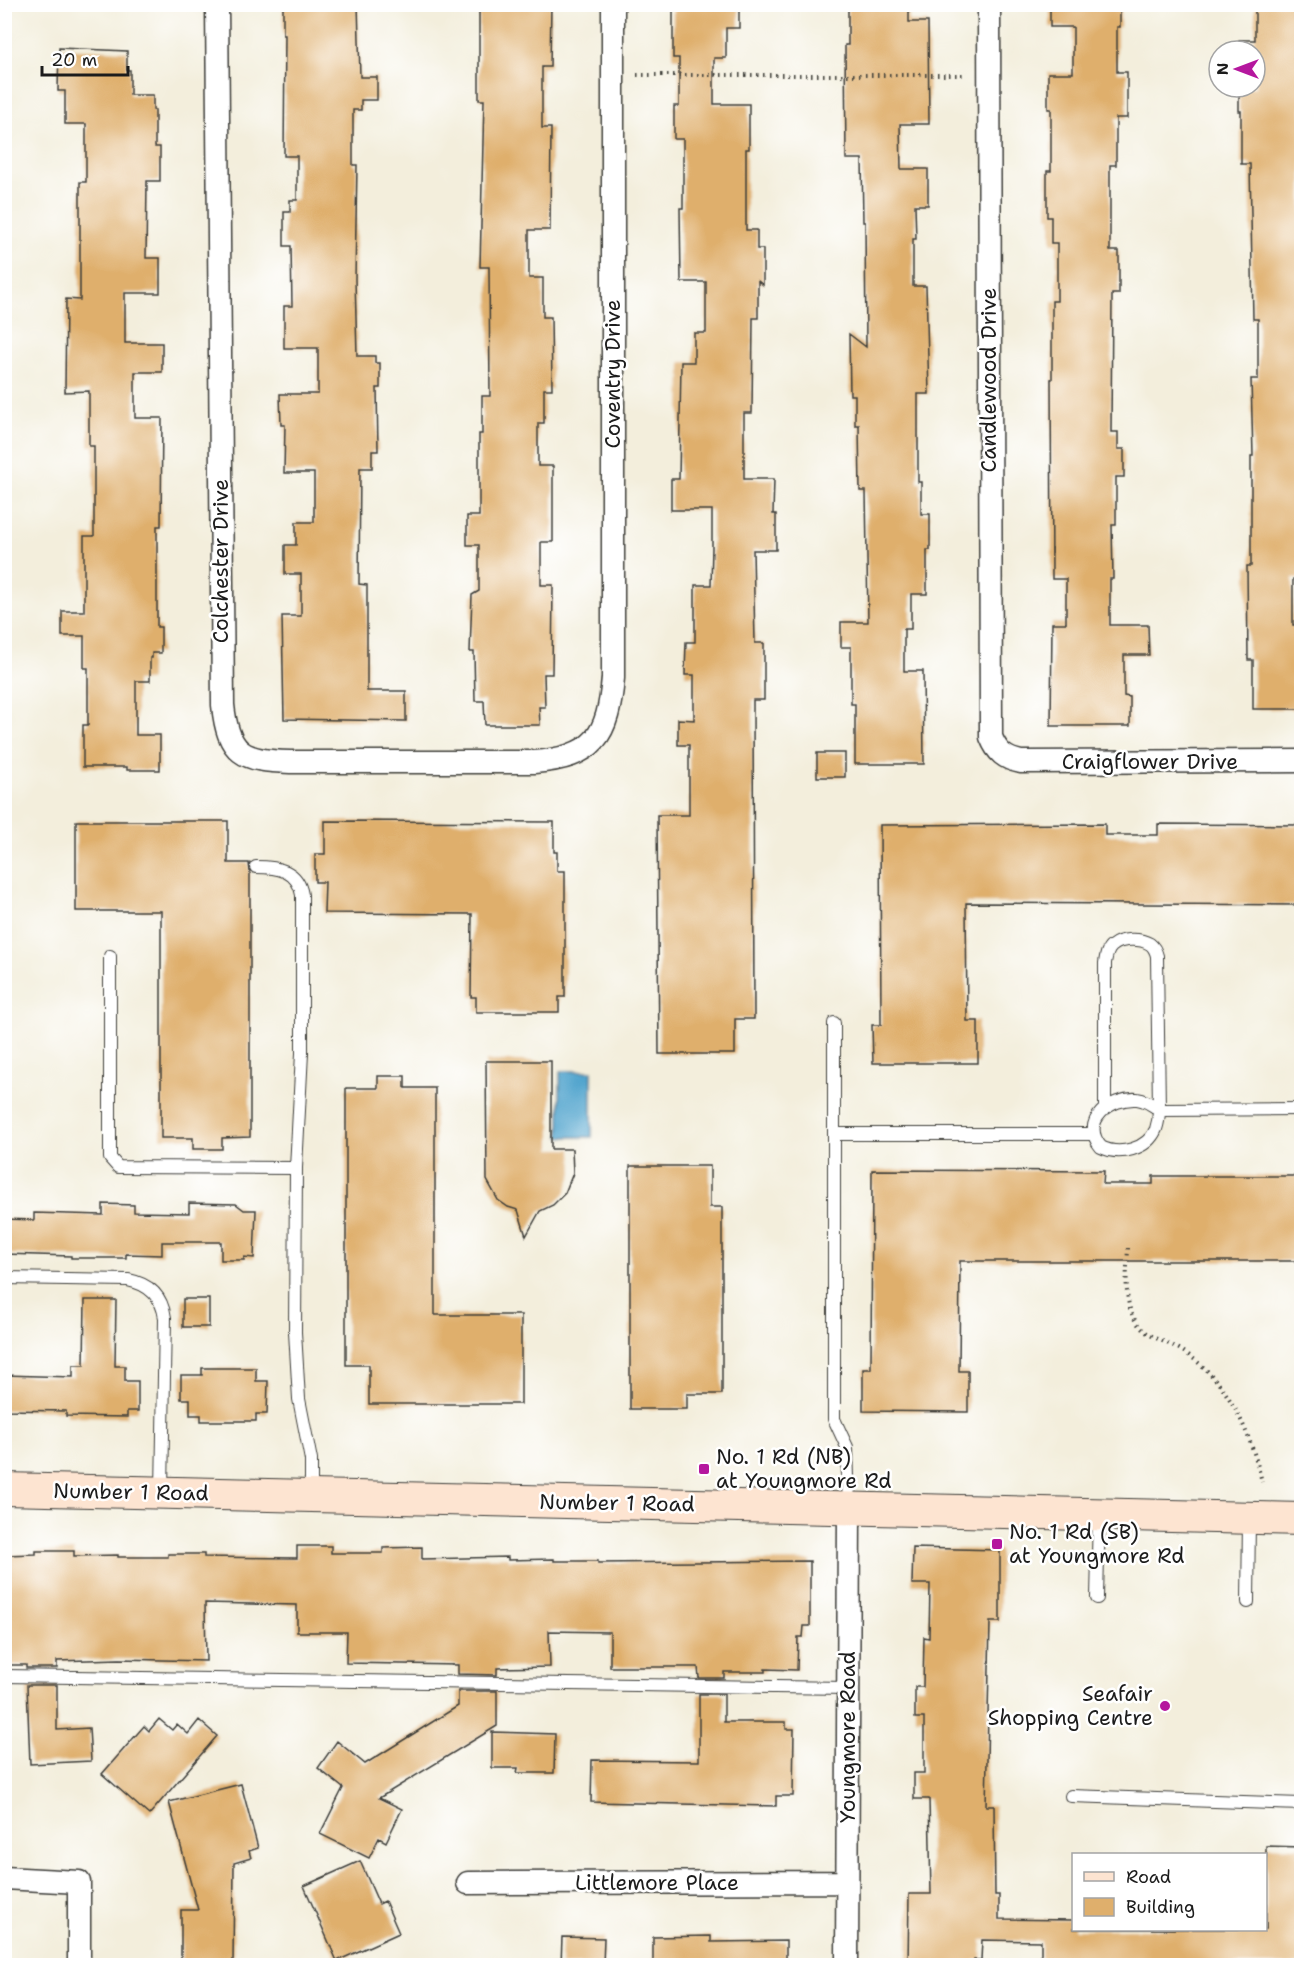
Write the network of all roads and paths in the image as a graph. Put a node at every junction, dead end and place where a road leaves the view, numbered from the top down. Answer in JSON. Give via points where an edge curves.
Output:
{"nodes":[{"id":1,"x":217,"y":4,"type":"edge"},
{"id":2,"x":613,"y":4,"type":"edge"},
{"id":3,"x":989,"y":4,"type":"edge"},
{"id":4,"x":613,"y":75,"type":"junction"},
{"id":5,"x":968,"y":75,"type":"dead end"},
{"id":6,"x":595,"y":740,"type":"joint"},
{"id":7,"x":1000,"y":753,"type":"joint"},
{"id":8,"x":1302,"y":761,"type":"edge"},
{"id":9,"x":256,"y":867,"type":"dead end"},
{"id":10,"x":110,"y":956,"type":"dead end"},
{"id":11,"x":834,"y":1023,"type":"dead end"},
{"id":12,"x":1104,"y":1107,"type":"junction"},
{"id":13,"x":1302,"y":1109,"type":"edge"},
{"id":14,"x":1159,"y":1110,"type":"junction"},
{"id":15,"x":834,"y":1134,"type":"junction"},
{"id":16,"x":1094,"y":1134,"type":"junction"},
{"id":17,"x":296,"y":1168,"type":"junction"},
{"id":18,"x":1128,"y":1248,"type":"dead end"},
{"id":19,"x":4,"y":1278,"type":"edge"},
{"id":20,"x":1262,"y":1482,"type":"dead end"},
{"id":21,"x":4,"y":1489,"type":"edge"},
{"id":22,"x":162,"y":1492,"type":"junction"},
{"id":23,"x":310,"y":1496,"type":"junction"},
{"id":24,"x":849,"y":1509,"type":"junction"},
{"id":25,"x":1099,"y":1514,"type":"junction"},
{"id":26,"x":1249,"y":1518,"type":"junction"},
{"id":27,"x":1302,"y":1520,"type":"edge"},
{"id":28,"x":1097,"y":1598,"type":"dead end"},
{"id":29,"x":1248,"y":1602,"type":"dead end"},
{"id":30,"x":4,"y":1676,"type":"edge"},
{"id":31,"x":849,"y":1688,"type":"junction"},
{"id":32,"x":1071,"y":1796,"type":"dead end"},
{"id":33,"x":1302,"y":1804,"type":"edge"},
{"id":34,"x":4,"y":1878,"type":"edge"},
{"id":35,"x":847,"y":1882,"type":"junction"},
{"id":36,"x":468,"y":1883,"type":"dead end"},
{"id":37,"x":79,"y":1965,"type":"edge"},
{"id":38,"x":847,"y":1965,"type":"edge"}],
"edges":[{"from":1,"to":6,"type":"street","name":"Colchester Drive","via":[[225,729],[247,756],[267,761],[534,762],[557,760]]},
{"from":2,"to":4,"type":"street","name":"Coventry Drive"},
{"from":3,"to":7,"type":"street","name":"Candlewood Drive","via":[[989,720],[991,738]]},
{"from":4,"to":5,"type":"path"},
{"from":4,"to":6,"type":"street","name":"Coventry Drive","via":[[613,678],[610,707]]},
{"from":7,"to":8,"type":"street","name":"Craigflower Drive","via":[[1021,762]]},
{"from":9,"to":17,"type":"lane","via":[[284,869],[297,880],[302,895],[302,1053]]},
{"from":10,"to":17,"type":"lane","via":[[110,1158],[118,1167]]},
{"from":11,"to":15,"type":"lane"},
{"from":12,"to":14,"type":"lane","via":[[1118,1101],[1138,1100]]},
{"from":12,"to":14,"type":"lane","via":[[1104,963],[1111,946],[1129,940],[1150,944],[1157,956]]},
{"from":12,"to":16,"type":"lane"},
{"from":13,"to":14,"type":"lane"},
{"from":14,"to":16,"type":"lane","via":[[1155,1131],[1132,1149],[1108,1150],[1101,1147]]},
{"from":15,"to":16,"type":"lane"},
{"from":15,"to":24,"type":"lane","via":[[834,1419],[847,1447]]},
{"from":17,"to":23,"type":"lane","via":[[296,1376],[311,1460]]},
{"from":18,"to":20,"type":"path","via":[[1128,1301],[1135,1320],[1152,1336],[1190,1356],[1222,1388],[1249,1437]]},
{"from":19,"to":22,"type":"lane","via":[[128,1280],[144,1284],[160,1299],[165,1318]]},
{"from":21,"to":22,"type":"main road","name":"Number 1 Road"},
{"from":22,"to":23,"type":"main road","name":"Number 1 Road"},
{"from":23,"to":24,"type":"main road","name":"Number 1 Road"},
{"from":24,"to":25,"type":"main road","name":"Number 1 Road"},
{"from":24,"to":31,"type":"street","name":"Youngmore Road"},
{"from":25,"to":26,"type":"main road","name":"Number 1 Road"},
{"from":25,"to":28,"type":"lane"},
{"from":26,"to":27,"type":"main road","name":"Number 1 Road"},
{"from":26,"to":29,"type":"lane"},
{"from":30,"to":31,"type":"lane"},
{"from":31,"to":35,"type":"street","name":"Youngmore Road"},
{"from":32,"to":33,"type":"lane"},
{"from":34,"to":37,"type":"street","via":[[79,1882]]},
{"from":35,"to":36,"type":"street","name":"Littlemore Place"},
{"from":35,"to":38,"type":"street","name":"Youngmore Road"}]}
